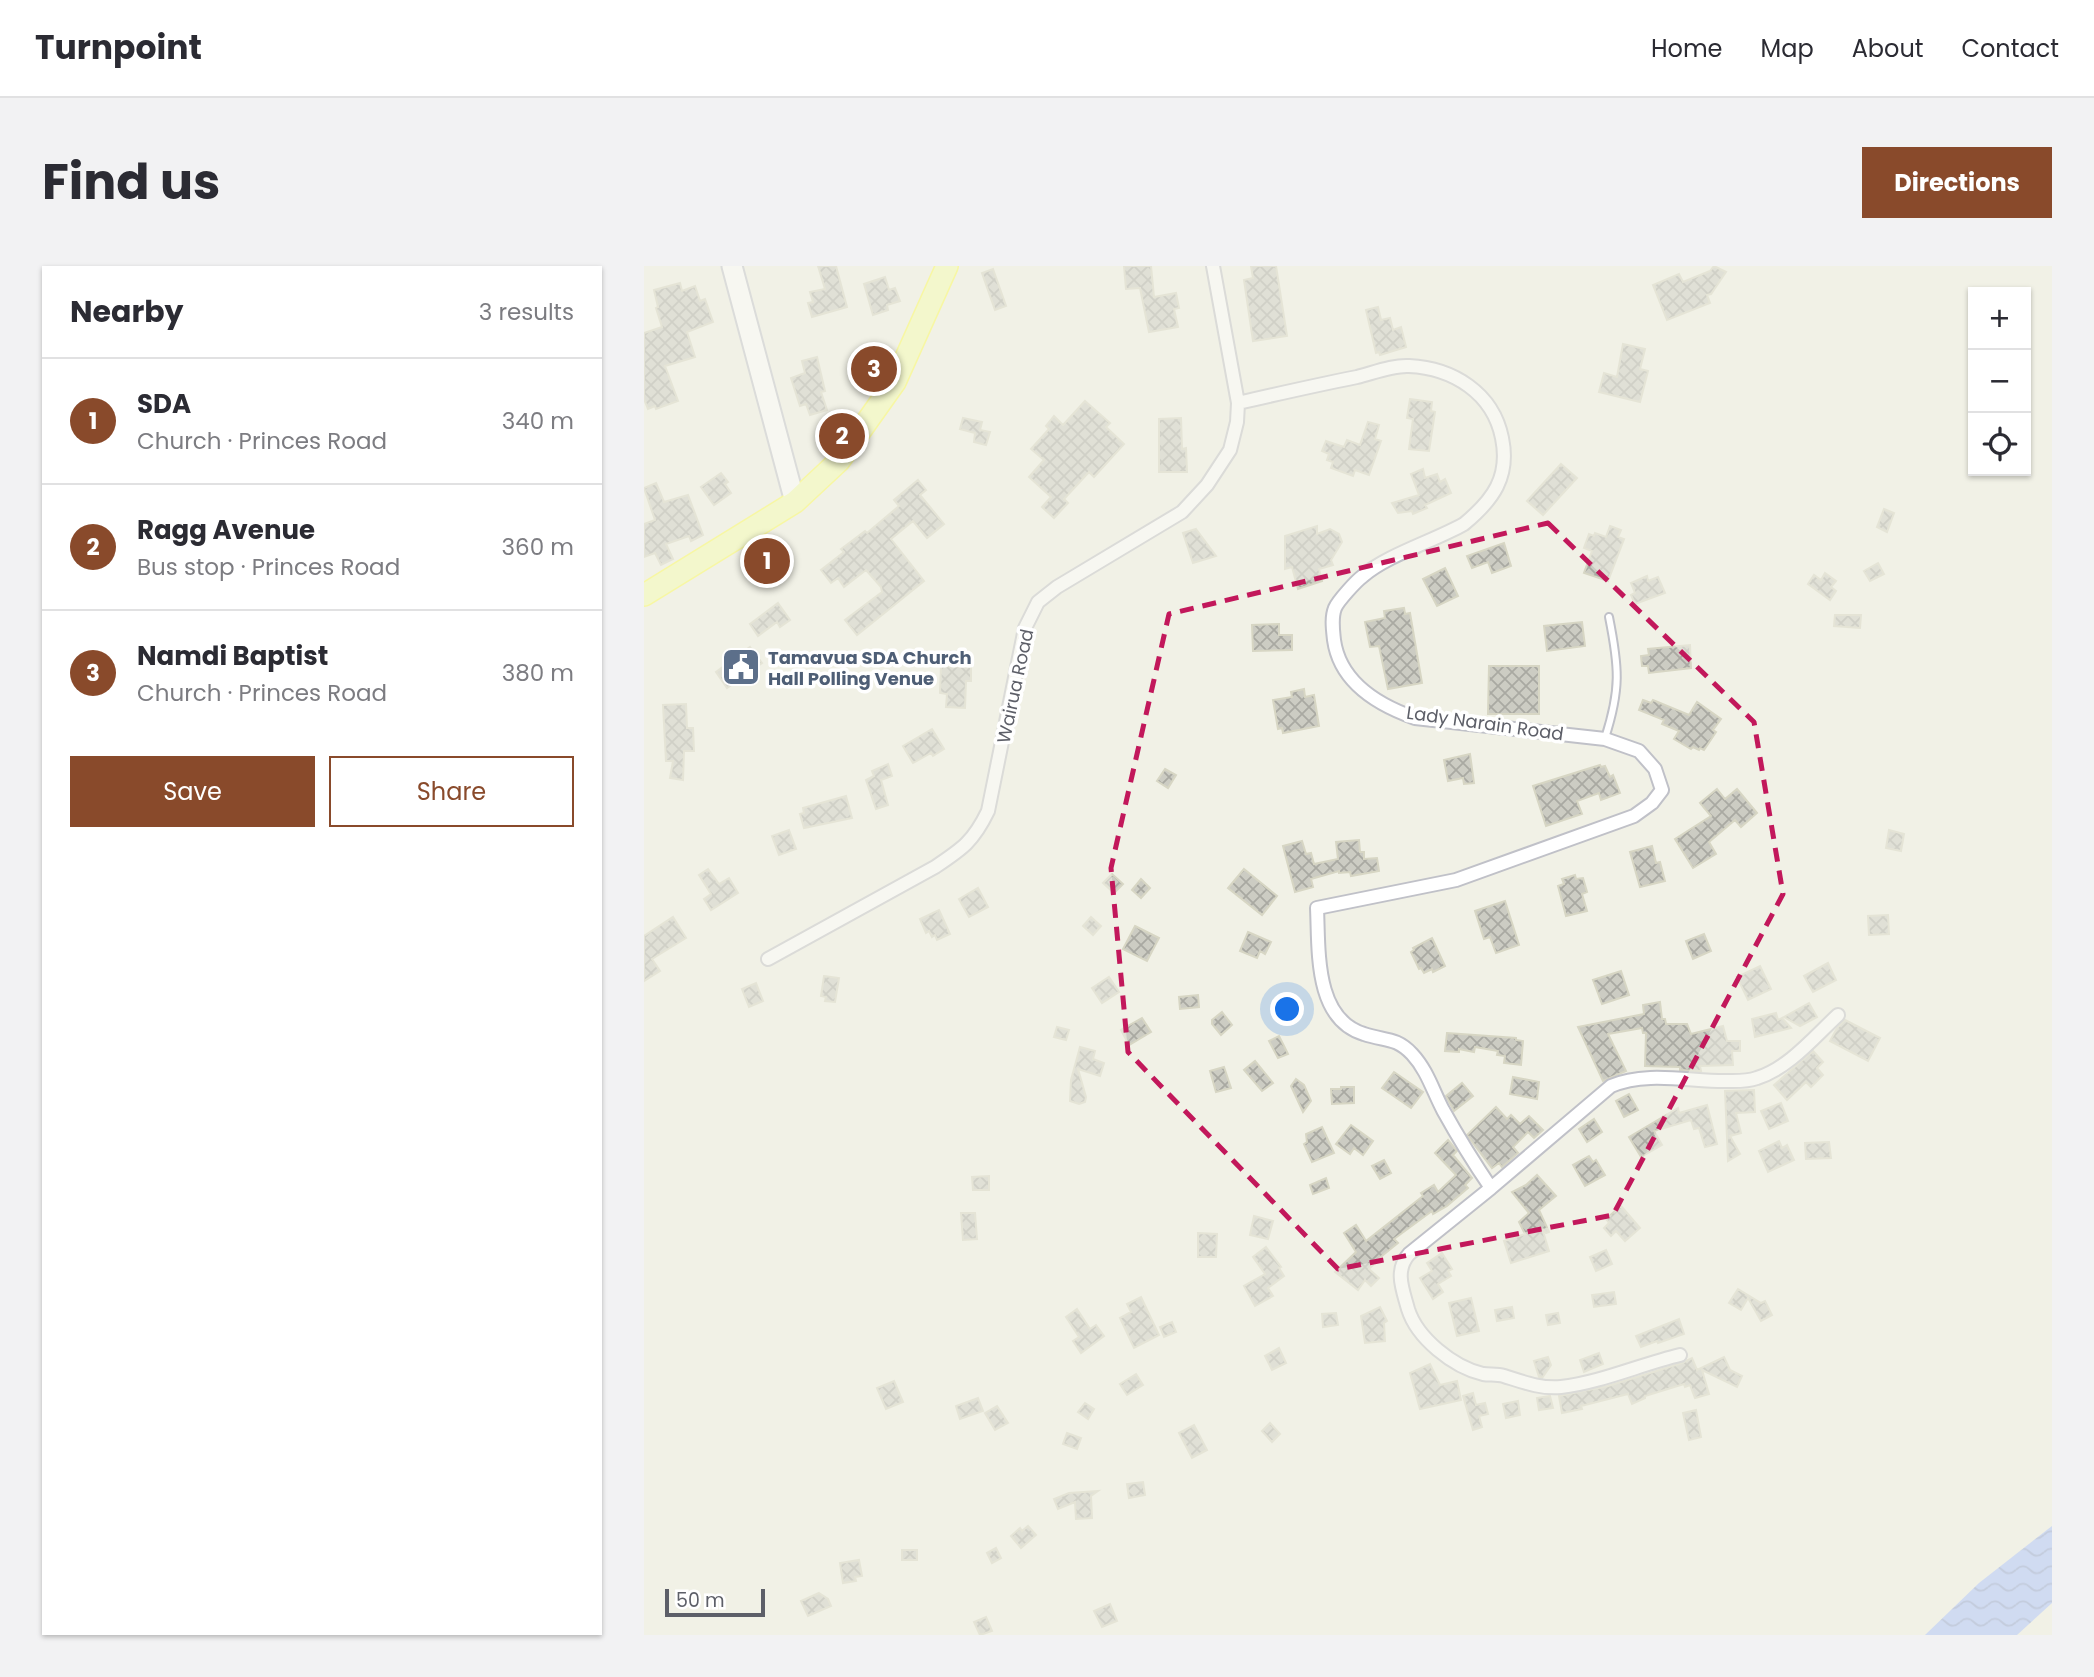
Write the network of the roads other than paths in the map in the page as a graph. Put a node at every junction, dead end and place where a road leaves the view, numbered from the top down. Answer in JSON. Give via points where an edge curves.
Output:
{"nodes":[{"id":1,"x":732,"y":266,"type":"edge"},
{"id":2,"x":947,"y":266,"type":"edge"},
{"id":3,"x":1213,"y":266,"type":"edge"},
{"id":4,"x":1238,"y":403,"type":"junction"},
{"id":5,"x":795,"y":502,"type":"junction"},
{"id":6,"x":644,"y":595,"type":"edge"},
{"id":7,"x":1609,"y":617,"type":"dead end"},
{"id":8,"x":1605,"y":739,"type":"junction"},
{"id":9,"x":768,"y":959,"type":"dead end"},
{"id":10,"x":1838,"y":1015,"type":"dead end"},
{"id":11,"x":1491,"y":1188,"type":"junction"},
{"id":12,"x":1680,"y":1355,"type":"dead end"}],
"edges":[{"from":1,"to":5,"type":"main road"},
{"from":2,"to":5,"type":"main road","via":[[895,382],[839,461]]},
{"from":3,"to":4,"type":"street","name":"Wairua Road"},
{"from":4,"to":8,"type":"street","name":"Lady Narain Road","via":[[1406,366],[1436,369],[1462,379],[1490,406],[1499,424],[1503,444],[1500,484],[1464,524],[1364,575],[1335,607],[1336,655],[1364,692],[1415,718]]},
{"from":4,"to":9,"type":"street","name":"Wairua Road","via":[[1230,450],[1182,512],[1038,602],[1025,628],[988,811],[977,834],[934,867]]},
{"from":5,"to":6,"type":"main road"},
{"from":7,"to":8,"type":"lane","via":[[1618,687]]},
{"from":8,"to":11,"type":"street","name":"Lady Narain Road","via":[[1639,751],[1656,769],[1662,790],[1634,816],[1456,880],[1317,908],[1322,979],[1338,1018],[1365,1035],[1398,1041],[1412,1054]]},
{"from":10,"to":11,"type":"street","via":[[1781,1066],[1756,1079],[1628,1079],[1611,1086]]},
{"from":11,"to":12,"type":"street","via":[[1409,1254],[1400,1270],[1411,1317],[1443,1354],[1482,1374],[1559,1387]]}]}
